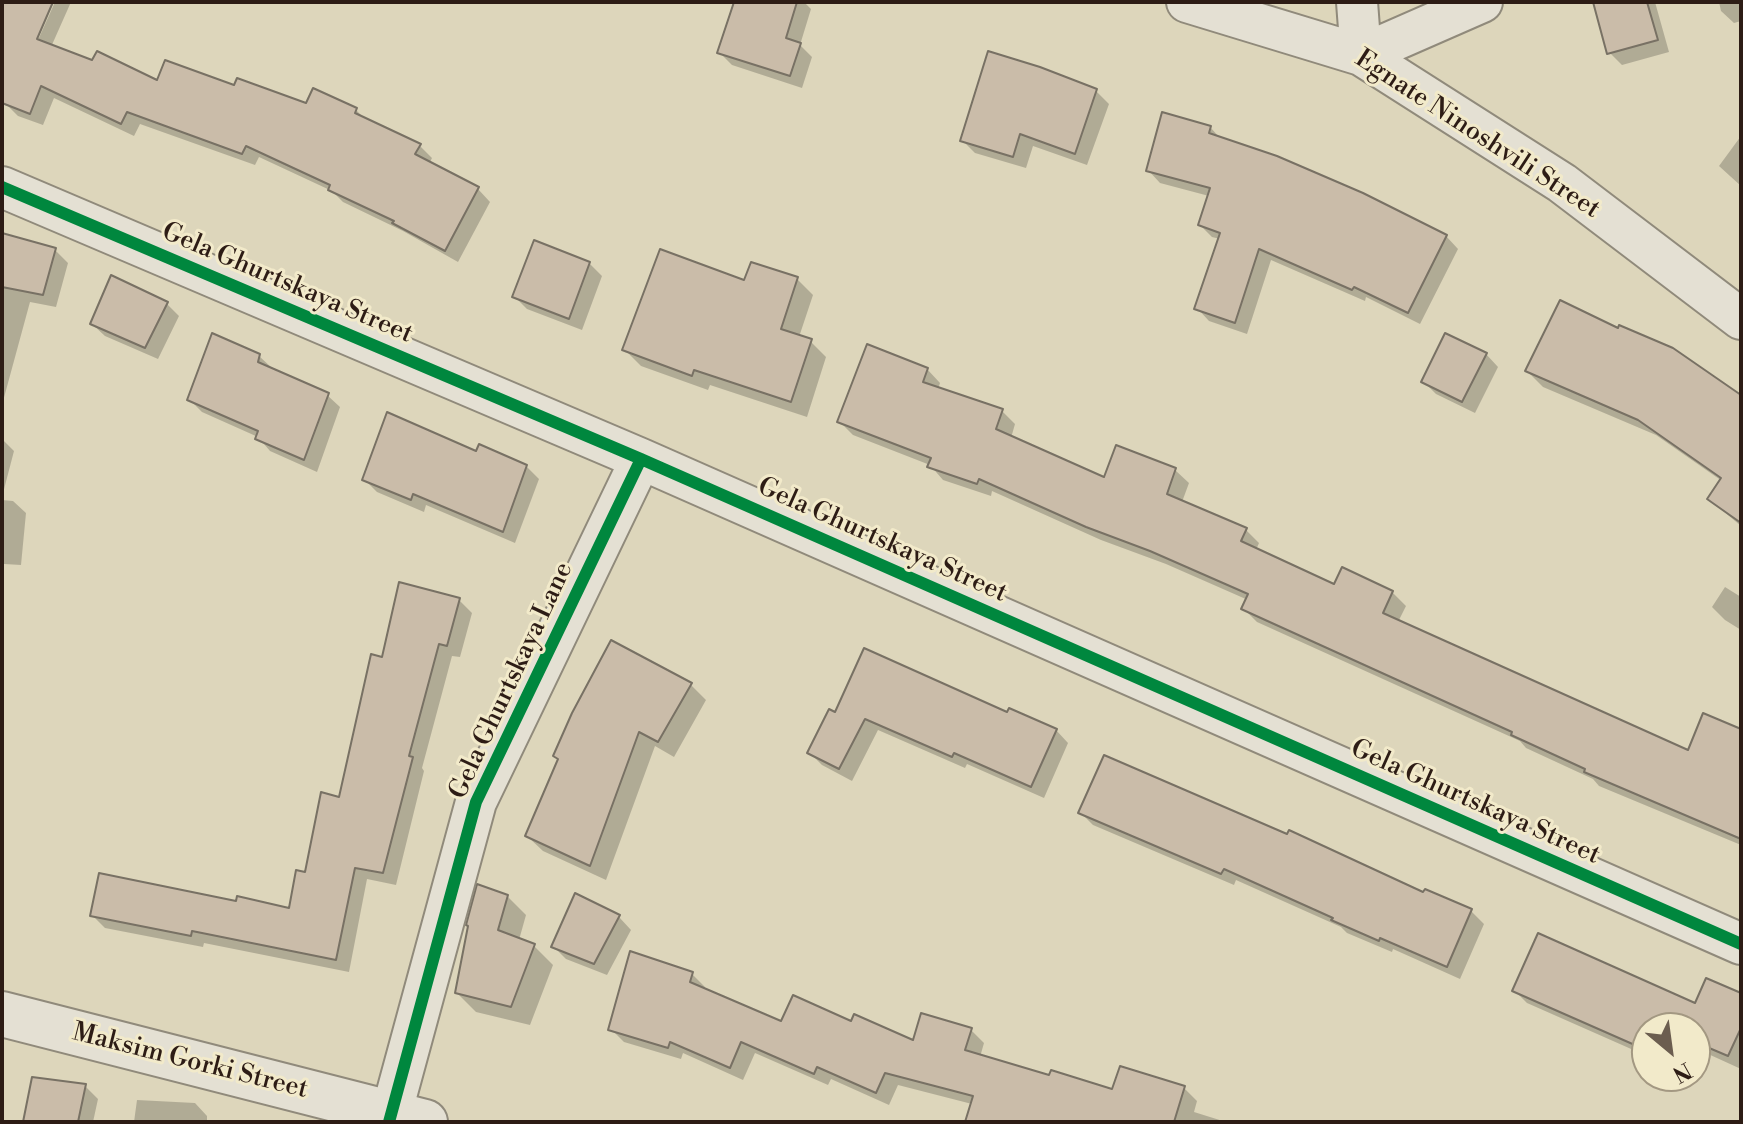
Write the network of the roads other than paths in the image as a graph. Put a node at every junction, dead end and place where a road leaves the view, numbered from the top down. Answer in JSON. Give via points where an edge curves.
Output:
{"nodes":[{"id":1,"x":1187,"y":2,"type":"edge"},
{"id":2,"x":1357,"y":2,"type":"edge"},
{"id":3,"x":1482,"y":2,"type":"edge"},
{"id":4,"x":1361,"y":55,"type":"junction"},
{"id":5,"x":2,"y":187,"type":"edge"},
{"id":6,"x":1741,"y":319,"type":"edge"},
{"id":7,"x":641,"y":459,"type":"junction"},
{"id":8,"x":1741,"y":944,"type":"edge"},
{"id":9,"x":2,"y":1014,"type":"edge"},
{"id":10,"x":402,"y":1119,"type":"edge"}],
"edges":[{"from":1,"to":4,"type":"street","name":"Egnate Ninoshvili Street"},
{"from":2,"to":4,"type":"street"},
{"from":3,"to":4,"type":"street"},
{"from":4,"to":6,"type":"street","name":"Egnate Ninoshvili Street","via":[[1562,183]]},
{"from":5,"to":7,"type":"street","name":"Gela Ghurtskaya Street"},
{"from":7,"to":8,"type":"street","name":"Gela Ghurtskaya Street"},
{"from":7,"to":10,"type":"street","name":"Gela Ghurtskaya Lane","via":[[476,802]]},
{"from":9,"to":10,"type":"street","name":"Maksim Gorki Street"}]}
